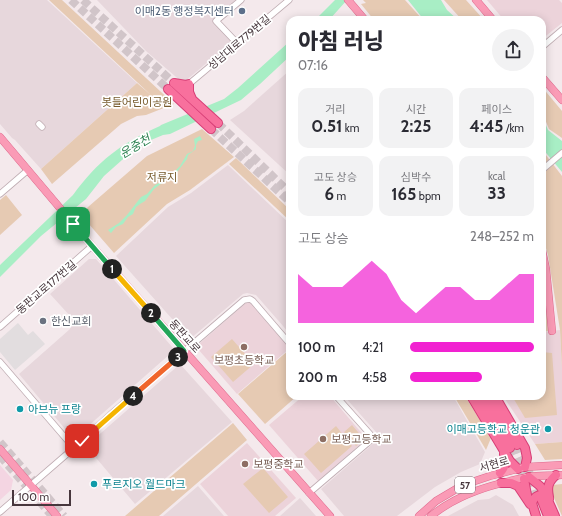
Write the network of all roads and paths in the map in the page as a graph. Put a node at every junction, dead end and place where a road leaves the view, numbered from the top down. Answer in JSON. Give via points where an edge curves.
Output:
{"nodes":[{"id":1,"x":241,"y":0,"type":"edge"},
{"id":2,"x":288,"y":0,"type":"edge"},
{"id":3,"x":348,"y":0,"type":"edge"},
{"id":4,"x":476,"y":0,"type":"edge"},
{"id":5,"x":362,"y":16,"type":"edge"},
{"id":6,"x":490,"y":16,"type":"edge"},
{"id":7,"x":562,"y":30,"type":"edge"},
{"id":8,"x":236,"y":44,"type":"junction"},
{"id":9,"x":546,"y":44,"type":"edge"},
{"id":10,"x":546,"y":82,"type":"edge"},
{"id":11,"x":185,"y":91,"type":"junction"},
{"id":12,"x":562,"y":100,"type":"edge"},
{"id":13,"x":216,"y":122,"type":"tunnel mouth"},
{"id":14,"x":209,"y":127,"type":"tunnel mouth"},
{"id":15,"x":0,"y":137,"type":"edge"},
{"id":16,"x":562,"y":153,"type":"edge"},
{"id":17,"x":546,"y":167,"type":"edge"},
{"id":18,"x":28,"y":170,"type":"junction"},
{"id":19,"x":0,"y":194,"type":"edge"},
{"id":20,"x":92,"y":246,"type":"junction"},
{"id":21,"x":546,"y":269,"type":"edge"},
{"id":22,"x":0,"y":327,"type":"edge"},
{"id":23,"x":552,"y":331,"type":"dead end"},
{"id":24,"x":286,"y":339,"type":"edge"},
{"id":25,"x":184,"y":351,"type":"junction"},
{"id":26,"x":0,"y":362,"type":"edge"},
{"id":27,"x":340,"y":400,"type":"edge"},
{"id":28,"x":474,"y":400,"type":"edge"},
{"id":29,"x":481,"y":400,"type":"edge"},
{"id":30,"x":490,"y":400,"type":"edge"},
{"id":31,"x":497,"y":400,"type":"edge"},
{"id":32,"x":510,"y":447,"type":"junction"},
{"id":33,"x":74,"y":448,"type":"junction"},
{"id":34,"x":0,"y":449,"type":"edge"},
{"id":35,"x":562,"y":465,"type":"edge"},
{"id":36,"x":500,"y":473,"type":"junction"},
{"id":37,"x":524,"y":473,"type":"junction"},
{"id":38,"x":559,"y":475,"type":"edge"},
{"id":39,"x":501,"y":484,"type":"junction"},
{"id":40,"x":30,"y":485,"type":"junction"},
{"id":41,"x":309,"y":493,"type":"junction"},
{"id":42,"x":539,"y":502,"type":"junction"},
{"id":43,"x":1,"y":509,"type":"edge"},
{"id":44,"x":57,"y":516,"type":"edge"},
{"id":45,"x":330,"y":516,"type":"edge"},
{"id":46,"x":420,"y":516,"type":"edge"},
{"id":47,"x":431,"y":516,"type":"edge"},
{"id":48,"x":533,"y":516,"type":"edge"},
{"id":49,"x":536,"y":516,"type":"edge"},
{"id":50,"x":541,"y":516,"type":"edge"},
{"id":51,"x":548,"y":516,"type":"edge"},
{"id":52,"x":556,"y":516,"type":"edge"}],
"edges":[{"from":1,"to":8,"type":"street","via":[[216,21]]},
{"from":2,"to":8,"type":"street","name":"성남대로779번길"},
{"from":3,"to":5,"type":"main road"},
{"from":4,"to":6,"type":"main road"},
{"from":7,"to":9,"type":"street"},
{"from":8,"to":11,"type":"street","name":"성남대로779번길"},
{"from":10,"to":12,"type":"main road"},
{"from":11,"to":11,"type":"highway","via":[[186,85],[171,86]]},
{"from":11,"to":13,"type":"highway"},
{"from":11,"to":14,"type":"highway"},
{"from":15,"to":18,"type":"main road"},
{"from":16,"to":17,"type":"street"},
{"from":18,"to":19,"type":"street"},
{"from":18,"to":20,"type":"main road","name":"동판교로"},
{"from":20,"to":22,"type":"street","name":"동판교로177번길"},
{"from":20,"to":25,"type":"main road","name":"동판교로"},
{"from":21,"to":23,"type":"main road"},
{"from":24,"to":25,"type":"street","via":[[248,299]]},
{"from":25,"to":33,"type":"street"},
{"from":25,"to":41,"type":"main road","name":"동판교로"},
{"from":26,"to":33,"type":"street"},
{"from":27,"to":41,"type":"street","via":[[370,434],[371,440]]},
{"from":28,"to":32,"type":"highway"},
{"from":29,"to":32,"type":"highway"},
{"from":30,"to":32,"type":"highway"},
{"from":31,"to":37,"type":"highway","via":[[525,448],[527,458]]},
{"from":32,"to":36,"type":"highway","via":[[505,467]]},
{"from":32,"to":37,"type":"highway","via":[[510,461]]},
{"from":33,"to":40,"type":"street"},
{"from":34,"to":40,"type":"main road"},
{"from":35,"to":37,"type":"main road","name":"서현로","number":"57"},
{"from":36,"to":37,"type":"main road","name":"서현로","number":"57"},
{"from":36,"to":46,"type":"main road","name":"서현로","number":"57","via":[[463,485],[436,501]]},
{"from":37,"to":38,"type":"main road","name":"서현로","number":"57"},
{"from":37,"to":39,"type":"main road","name":"서현로","number":"57"},
{"from":37,"to":42,"type":"highway"},
{"from":37,"to":42,"type":"highway","via":[[540,486]]},
{"from":38,"to":42,"type":"highway","via":[[548,484]]},
{"from":39,"to":42,"type":"highway","via":[[516,484]]},
{"from":39,"to":47,"type":"main road","name":"서현로","number":"57","via":[[465,495]]},
{"from":40,"to":43,"type":"street"},
{"from":40,"to":44,"type":"main road"},
{"from":41,"to":45,"type":"main road","name":"동판교로"},
{"from":42,"to":48,"type":"highway"},
{"from":42,"to":50,"type":"highway"},
{"from":42,"to":51,"type":"highway"},
{"from":42,"to":52,"type":"highway"},
{"from":49,"to":52,"type":"highway","via":[[532,503],[534,498],[540,495],[547,498]]}]}
